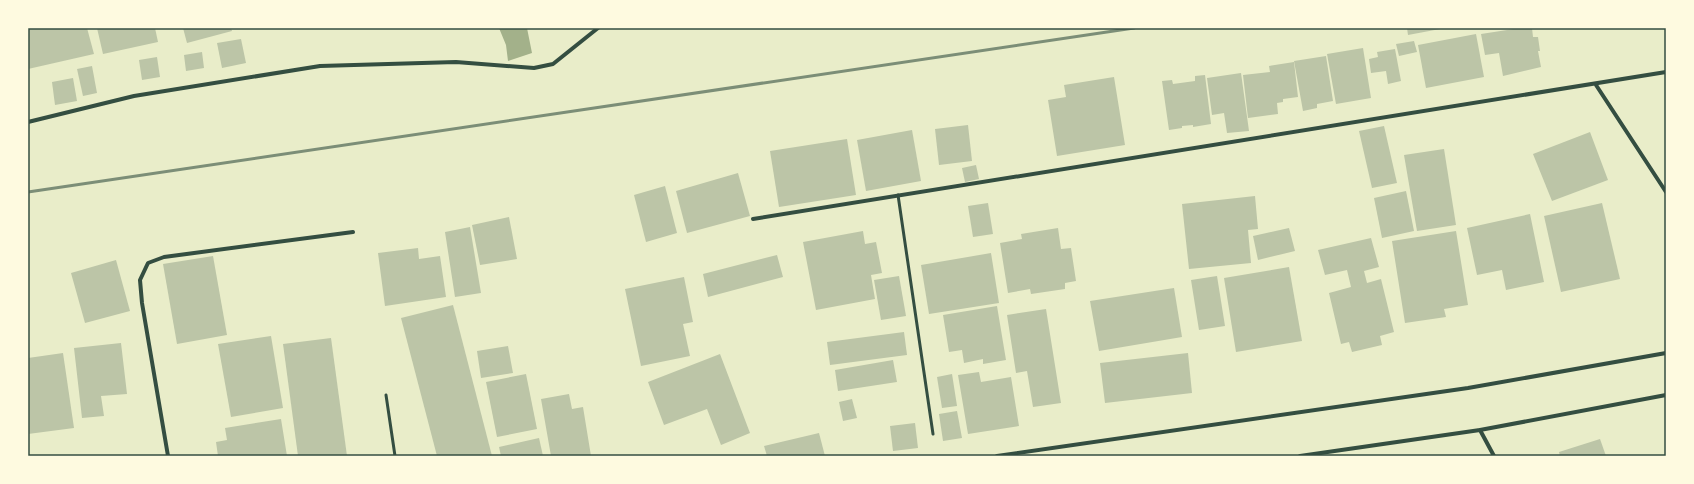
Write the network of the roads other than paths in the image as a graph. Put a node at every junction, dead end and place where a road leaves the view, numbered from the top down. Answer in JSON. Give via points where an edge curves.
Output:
{"nodes":[{"id":1,"x":598,"y":28,"type":"edge"},
{"id":2,"x":1666,"y":72,"type":"edge"},
{"id":3,"x":1596,"y":85,"type":"junction"},
{"id":4,"x":28,"y":122,"type":"edge"},
{"id":5,"x":1666,"y":192,"type":"edge"},
{"id":6,"x":898,"y":195,"type":"junction"},
{"id":7,"x":753,"y":219,"type":"dead end"},
{"id":8,"x":353,"y":232,"type":"dead end"},
{"id":9,"x":1666,"y":353,"type":"edge"},
{"id":10,"x":386,"y":395,"type":"dead end"},
{"id":11,"x":1666,"y":395,"type":"edge"},
{"id":12,"x":1480,"y":430,"type":"junction"},
{"id":13,"x":933,"y":434,"type":"dead end"},
{"id":14,"x":168,"y":456,"type":"edge"},
{"id":15,"x":394,"y":456,"type":"edge"},
{"id":16,"x":997,"y":456,"type":"edge"},
{"id":17,"x":1300,"y":456,"type":"edge"},
{"id":18,"x":1494,"y":456,"type":"edge"}],
"edges":[{"from":1,"to":4,"type":"street","via":[[553,64],[534,68],[456,62],[320,66],[134,96]]},
{"from":2,"to":3,"type":"street"},
{"from":3,"to":5,"type":"street"},
{"from":3,"to":6,"type":"street"},
{"from":6,"to":7,"type":"street"},
{"from":6,"to":13,"type":"lane"},
{"from":8,"to":14,"type":"street","via":[[164,257],[148,263],[140,280],[140,288]]},
{"from":9,"to":16,"type":"street","via":[[1468,388]]},
{"from":10,"to":15,"type":"lane"},
{"from":11,"to":12,"type":"street"},
{"from":12,"to":17,"type":"street"},
{"from":12,"to":18,"type":"street"}]}
